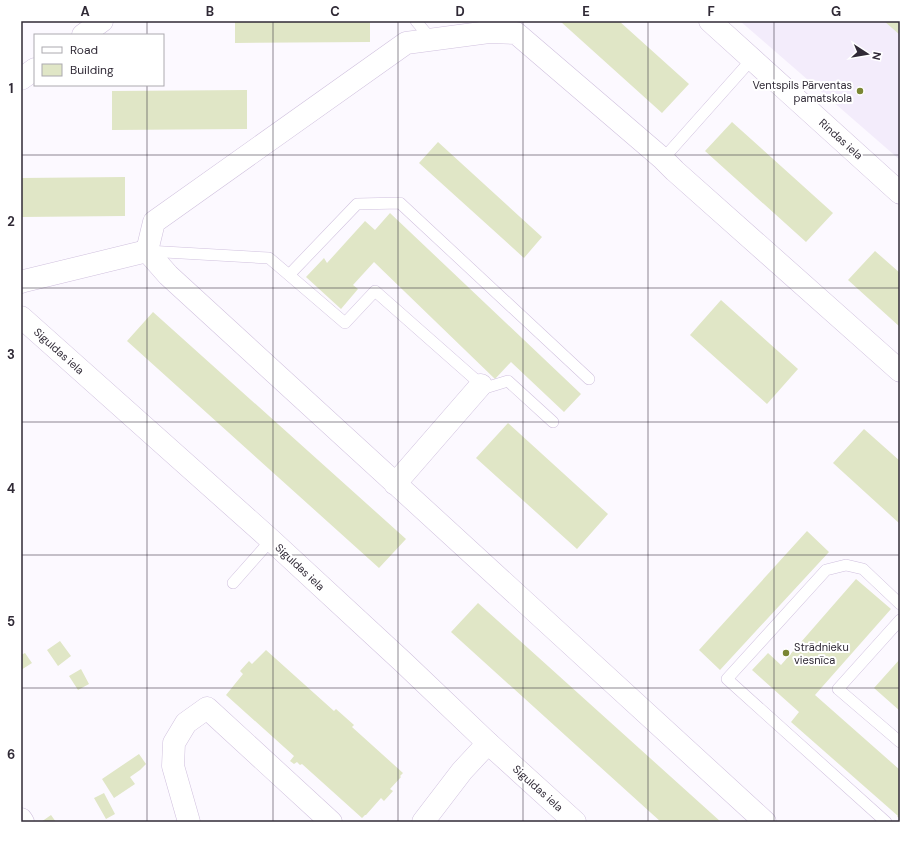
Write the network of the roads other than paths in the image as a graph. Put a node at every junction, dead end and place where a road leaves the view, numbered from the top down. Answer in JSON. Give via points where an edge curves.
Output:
{"nodes":[{"id":1,"x":102,"y":21,"type":"edge"},
{"id":2,"x":416,"y":21,"type":"edge"},
{"id":3,"x":710,"y":21,"type":"edge"},
{"id":4,"x":522,"y":27,"type":"edge"},
{"id":5,"x":83,"y":34,"type":"edge"},
{"id":6,"x":431,"y":40,"type":"junction"},
{"id":7,"x":752,"y":59,"type":"junction"},
{"id":8,"x":34,"y":70,"type":"edge"},
{"id":9,"x":21,"y":79,"type":"edge"},
{"id":10,"x":663,"y":160,"type":"junction"},
{"id":11,"x":900,"y":193,"type":"edge"},
{"id":12,"x":147,"y":251,"type":"junction"},
{"id":13,"x":289,"y":275,"type":"junction"},
{"id":14,"x":21,"y":282,"type":"edge"},
{"id":15,"x":21,"y":317,"type":"edge"},
{"id":16,"x":900,"y":371,"type":"edge"},
{"id":17,"x":589,"y":379,"type":"dead end"},
{"id":18,"x":481,"y":385,"type":"junction"},
{"id":19,"x":553,"y":422,"type":"dead end"},
{"id":20,"x":395,"y":484,"type":"junction"},
{"id":21,"x":271,"y":540,"type":"junction"},
{"id":22,"x":233,"y":583,"type":"dead end"},
{"id":23,"x":900,"y":604,"type":"edge"},
{"id":24,"x":900,"y":620,"type":"edge"},
{"id":25,"x":900,"y":742,"type":"edge"},
{"id":26,"x":488,"y":743,"type":"junction"},
{"id":27,"x":21,"y":819,"type":"edge"},
{"id":28,"x":24,"y":822,"type":"edge"},
{"id":29,"x":189,"y":822,"type":"edge"},
{"id":30,"x":331,"y":822,"type":"edge"},
{"id":31,"x":423,"y":822,"type":"edge"},
{"id":32,"x":576,"y":822,"type":"edge"},
{"id":33,"x":765,"y":822,"type":"edge"},
{"id":34,"x":886,"y":822,"type":"edge"}],
"edges":[{"from":1,"to":5,"type":"street"},
{"from":2,"to":6,"type":"lane"},
{"from":3,"to":7,"type":"street","name":"Rindas iela"},
{"from":4,"to":6,"type":"street"},
{"from":4,"to":10,"type":"street"},
{"from":6,"to":12,"type":"street","via":[[406,43],[154,222]]},
{"from":7,"to":10,"type":"lane"},
{"from":7,"to":11,"type":"street","name":"Rindas iela"},
{"from":8,"to":9,"type":"street"},
{"from":10,"to":16,"type":"street"},
{"from":12,"to":13,"type":"lane","via":[[268,258]]},
{"from":12,"to":14,"type":"street"},
{"from":12,"to":20,"type":"street","via":[[168,275]]},
{"from":13,"to":17,"type":"lane","via":[[357,204],[400,203]]},
{"from":13,"to":18,"type":"lane","via":[[345,323],[375,291]]},
{"from":15,"to":21,"type":"street","name":"Siguldas iela"},
{"from":18,"to":19,"type":"lane","via":[[485,388],[508,382]]},
{"from":18,"to":20,"type":"street"},
{"from":20,"to":33,"type":"street"},
{"from":21,"to":22,"type":"lane"},
{"from":21,"to":26,"type":"street","name":"Siguldas iela"},
{"from":23,"to":34,"type":"lane","via":[[862,569],[846,565],[826,570],[727,679]]},
{"from":24,"to":25,"type":"lane","via":[[838,689]]},
{"from":26,"to":31,"type":"street"},
{"from":26,"to":32,"type":"street","name":"Siguldas iela"},
{"from":27,"to":28,"type":"street"},
{"from":29,"to":30,"type":"street","via":[[173,766],[174,743],[186,723],[207,708]]}]}
